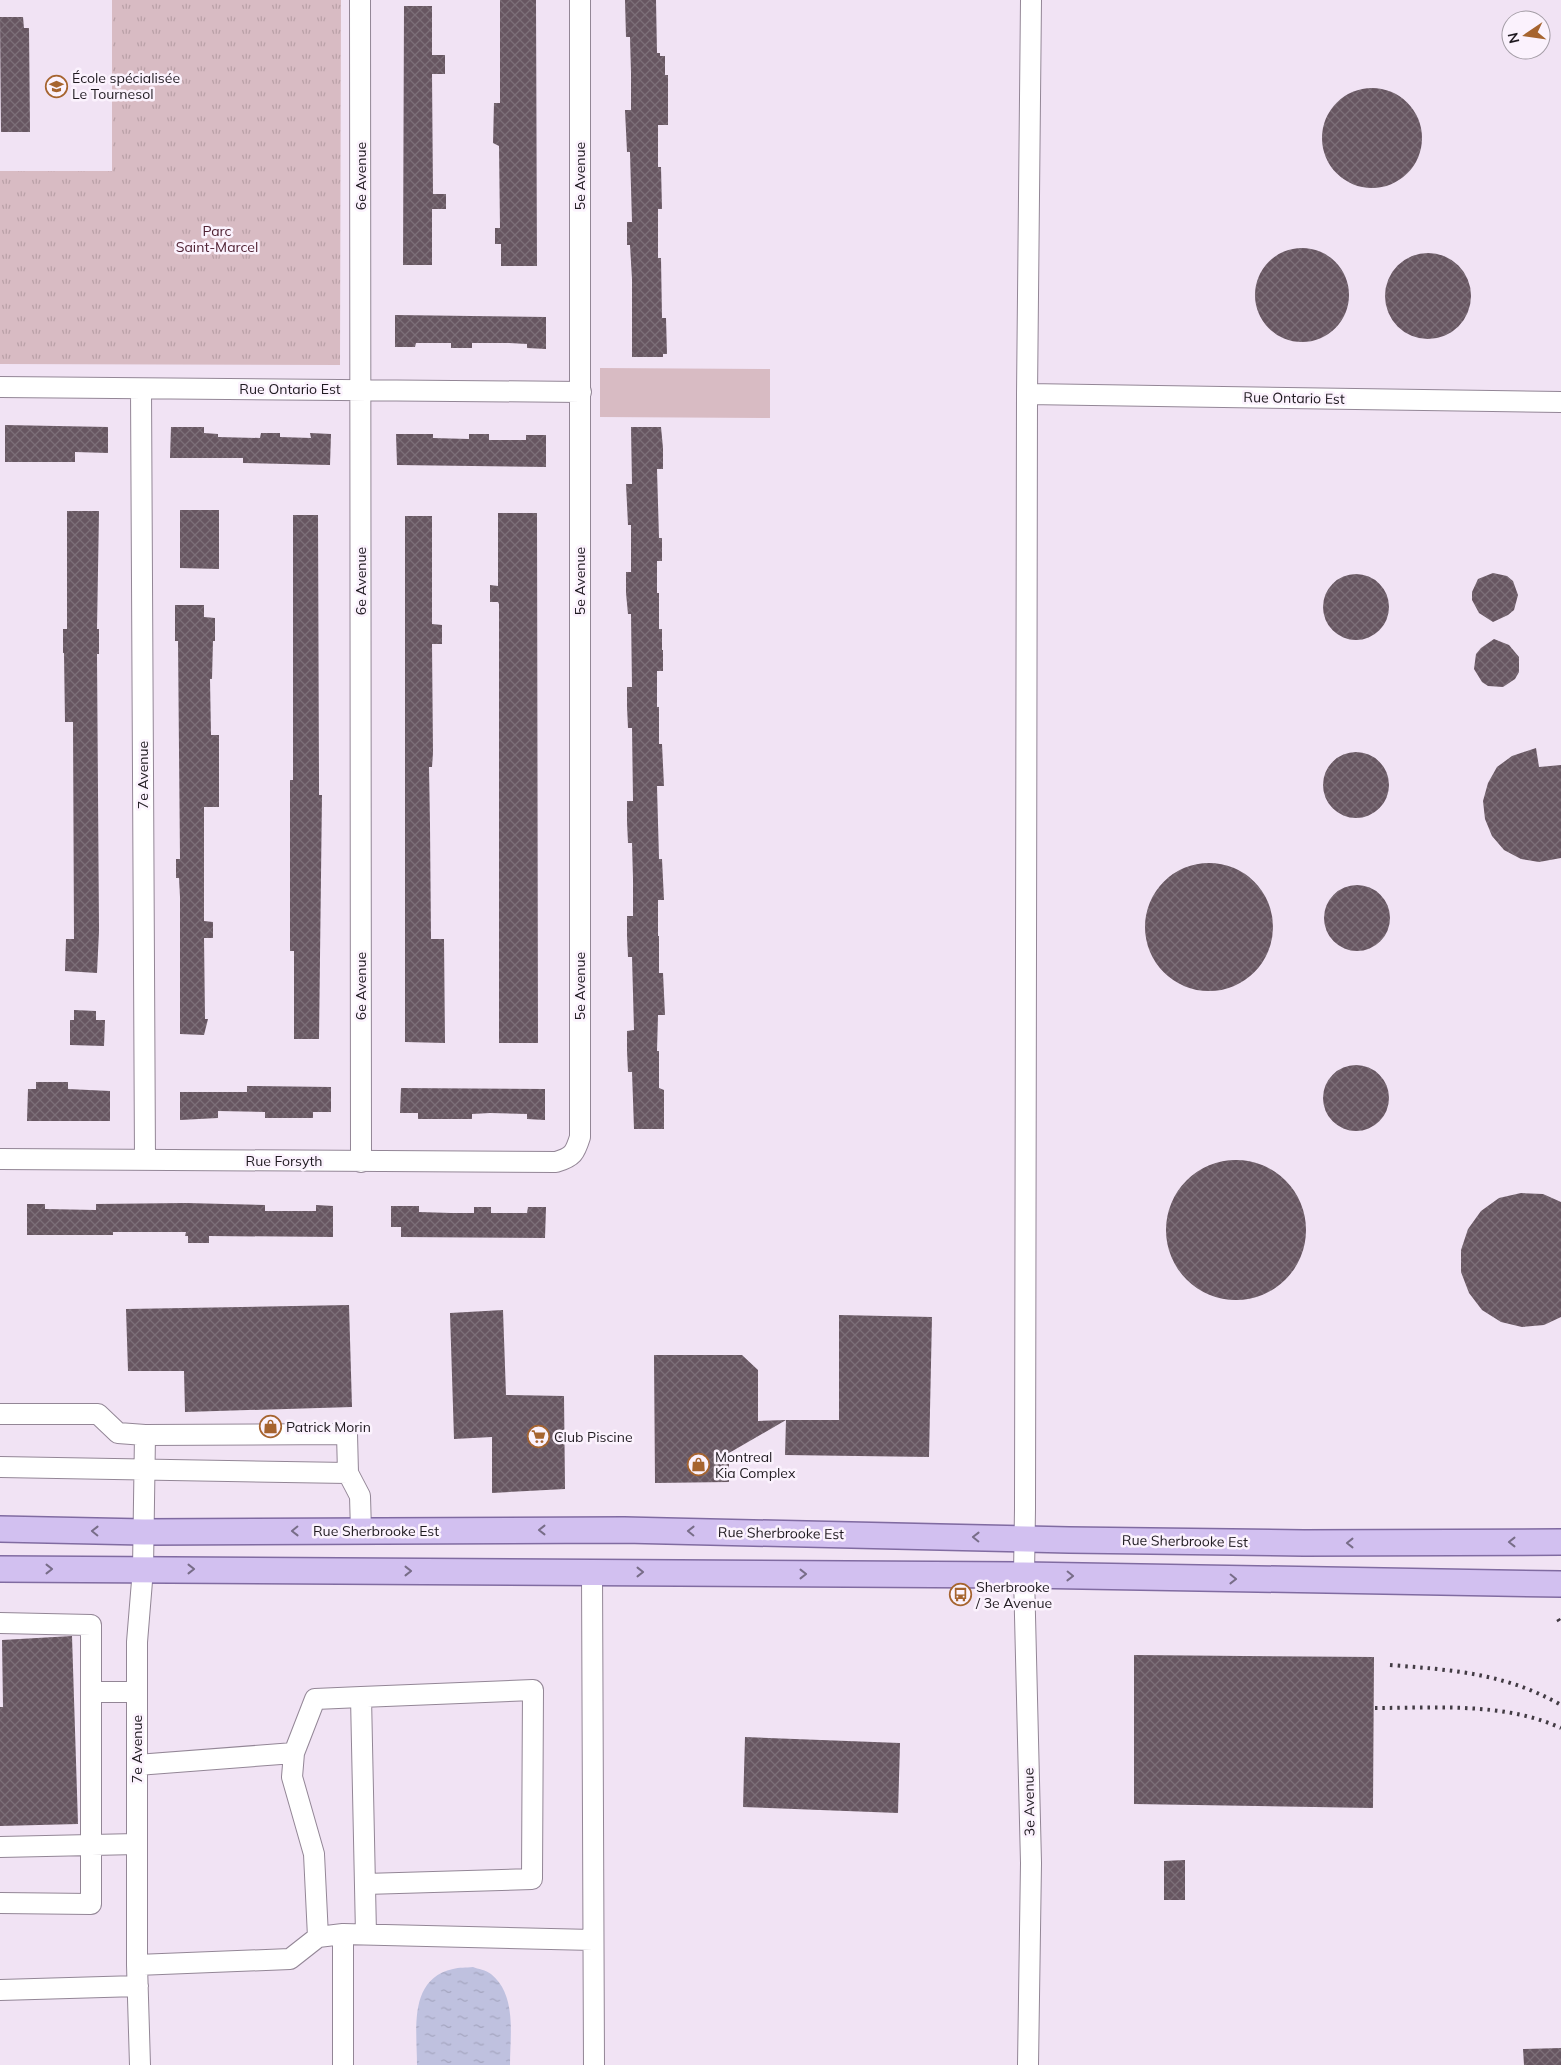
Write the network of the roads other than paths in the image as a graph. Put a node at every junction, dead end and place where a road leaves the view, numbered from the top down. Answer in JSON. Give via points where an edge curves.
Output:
{"nodes":[{"id":1,"x":360,"y":0,"type":"edge"},
{"id":2,"x":580,"y":0,"type":"edge"},
{"id":3,"x":1031,"y":0,"type":"edge"},
{"id":4,"x":0,"y":387,"type":"edge"},
{"id":5,"x":142,"y":389,"type":"junction"},
{"id":6,"x":362,"y":389,"type":"junction"},
{"id":7,"x":581,"y":392,"type":"junction"},
{"id":8,"x":1027,"y":394,"type":"junction"},
{"id":9,"x":1561,"y":402,"type":"edge"},
{"id":10,"x":0,"y":1158,"type":"edge"},
{"id":11,"x":568,"y":1158,"type":"joint"},
{"id":12,"x":145,"y":1160,"type":"junction"},
{"id":13,"x":361,"y":1162,"type":"junction"},
{"id":14,"x":0,"y":1414,"type":"edge"},
{"id":15,"x":145,"y":1435,"type":"junction"},
{"id":16,"x":0,"y":1467,"type":"edge"},
{"id":17,"x":145,"y":1470,"type":"junction"},
{"id":18,"x":348,"y":1473,"type":"junction"},
{"id":19,"x":0,"y":1529,"type":"edge"},
{"id":20,"x":590,"y":1530,"type":"junction"},
{"id":21,"x":361,"y":1531,"type":"junction"},
{"id":22,"x":144,"y":1532,"type":"junction"},
{"id":23,"x":265,"y":1532,"type":"junction"},
{"id":24,"x":1024,"y":1538,"type":"junction"},
{"id":25,"x":1561,"y":1542,"type":"edge"},
{"id":26,"x":0,"y":1569,"type":"edge"},
{"id":27,"x":142,"y":1569,"type":"junction"},
{"id":28,"x":270,"y":1570,"type":"junction"},
{"id":29,"x":360,"y":1570,"type":"junction"},
{"id":30,"x":592,"y":1572,"type":"junction"},
{"id":31,"x":1024,"y":1575,"type":"junction"},
{"id":32,"x":1561,"y":1584,"type":"edge"},
{"id":33,"x":0,"y":1623,"type":"edge"},
{"id":34,"x":92,"y":1692,"type":"junction"},
{"id":35,"x":137,"y":1692,"type":"junction"},
{"id":36,"x":361,"y":1697,"type":"junction"},
{"id":37,"x":294,"y":1753,"type":"junction"},
{"id":38,"x":137,"y":1765,"type":"junction"},
{"id":39,"x":137,"y":1844,"type":"junction"},
{"id":40,"x":91,"y":1845,"type":"junction"},
{"id":41,"x":0,"y":1846,"type":"edge"},
{"id":42,"x":365,"y":1884,"type":"junction"},
{"id":43,"x":0,"y":1903,"type":"edge"},
{"id":44,"x":343,"y":1934,"type":"junction"},
{"id":45,"x":366,"y":1934,"type":"junction"},
{"id":46,"x":318,"y":1937,"type":"junction"},
{"id":47,"x":593,"y":1940,"type":"junction"},
{"id":48,"x":137,"y":1965,"type":"junction"},
{"id":49,"x":138,"y":1986,"type":"junction"},
{"id":50,"x":0,"y":1990,"type":"edge"},
{"id":51,"x":140,"y":2065,"type":"edge"},
{"id":52,"x":343,"y":2065,"type":"edge"},
{"id":53,"x":594,"y":2065,"type":"edge"},
{"id":54,"x":1028,"y":2065,"type":"edge"}],
"edges":[{"from":1,"to":6,"type":"street","name":"6e Avenue"},
{"from":2,"to":7,"type":"street","name":"5e Avenue"},
{"from":3,"to":8,"type":"street","name":"3e Avenue"},
{"from":4,"to":5,"type":"street","name":"Rue Ontario Est"},
{"from":5,"to":6,"type":"street","name":"Rue Ontario Est"},
{"from":5,"to":12,"type":"street","name":"7e Avenue"},
{"from":6,"to":7,"type":"street","name":"Rue Ontario Est"},
{"from":6,"to":13,"type":"street","name":"6e Avenue"},
{"from":7,"to":11,"type":"street","name":"5e Avenue","via":[[580,1137],[576,1150]]},
{"from":8,"to":9,"type":"street","name":"Rue Ontario Est"},
{"from":8,"to":24,"type":"street","name":"3e Avenue"},
{"from":10,"to":12,"type":"street","name":"Rue Forsyth"},
{"from":11,"to":13,"type":"street","name":"Rue Forsyth","via":[[556,1162]]},
{"from":12,"to":13,"type":"street","name":"Rue Forsyth"},
{"from":14,"to":15,"type":"street","via":[[98,1414],[118,1433]]},
{"from":15,"to":17,"type":"street","name":"7e Avenue"},
{"from":15,"to":18,"type":"street","via":[[347,1434]]},
{"from":16,"to":17,"type":"street"},
{"from":17,"to":18,"type":"street"},
{"from":17,"to":22,"type":"street","name":"7e Avenue"},
{"from":18,"to":21,"type":"street","via":[[360,1496]]},
{"from":22,"to":19,"type":"main road","name":"Rue Sherbrooke Est","one_way":true},
{"from":20,"to":21,"type":"main road","name":"Rue Sherbrooke Est","one_way":true},
{"from":24,"to":20,"type":"main road","name":"Rue Sherbrooke Est","one_way":true},
{"from":20,"to":30,"type":"main road"},
{"from":21,"to":23,"type":"main road","name":"Rue Sherbrooke Est","one_way":true},
{"from":21,"to":29,"type":"main road"},
{"from":22,"to":23,"type":"main road","name":"Rue Sherbrooke Est"},
{"from":22,"to":27,"type":"street","name":"7e Avenue"},
{"from":23,"to":28,"type":"main road"},
{"from":25,"to":24,"type":"main road","name":"Rue Sherbrooke Est","one_way":true,"via":[[1304,1543]]},
{"from":24,"to":31,"type":"street","name":"3e Avenue"},
{"from":26,"to":27,"type":"main road","one_way":true},
{"from":27,"to":28,"type":"main road","one_way":true},
{"from":27,"to":35,"type":"street","name":"7e Avenue"},
{"from":28,"to":29,"type":"main road"},
{"from":29,"to":30,"type":"main road","one_way":true},
{"from":30,"to":31,"type":"main road","one_way":true},
{"from":30,"to":47,"type":"street"},
{"from":31,"to":32,"type":"main road","one_way":true},
{"from":31,"to":54,"type":"street","name":"3e Avenue","via":[[1030,1863]]},
{"from":33,"to":34,"type":"street","via":[[91,1625]]},
{"from":34,"to":35,"type":"street"},
{"from":34,"to":40,"type":"street"},
{"from":35,"to":38,"type":"street","name":"7e Avenue"},
{"from":36,"to":37,"type":"street","via":[[315,1699]]},
{"from":36,"to":42,"type":"street"},
{"from":36,"to":42,"type":"street","via":[[533,1690],[532,1879]]},
{"from":37,"to":38,"type":"street"},
{"from":37,"to":46,"type":"street","via":[[292,1777],[314,1854]]},
{"from":38,"to":39,"type":"street","name":"7e Avenue"},
{"from":39,"to":40,"type":"street"},
{"from":39,"to":48,"type":"street","name":"7e Avenue"},
{"from":40,"to":41,"type":"street"},
{"from":40,"to":43,"type":"street","via":[[91,1904]]},
{"from":42,"to":45,"type":"street"},
{"from":44,"to":45,"type":"street"},
{"from":44,"to":46,"type":"street"},
{"from":44,"to":52,"type":"street"},
{"from":45,"to":47,"type":"street"},
{"from":46,"to":48,"type":"street","via":[[290,1959]]},
{"from":47,"to":53,"type":"street"},
{"from":48,"to":49,"type":"street","name":"7e Avenue"},
{"from":49,"to":50,"type":"street"},
{"from":49,"to":51,"type":"street","name":"7e Avenue"}]}
